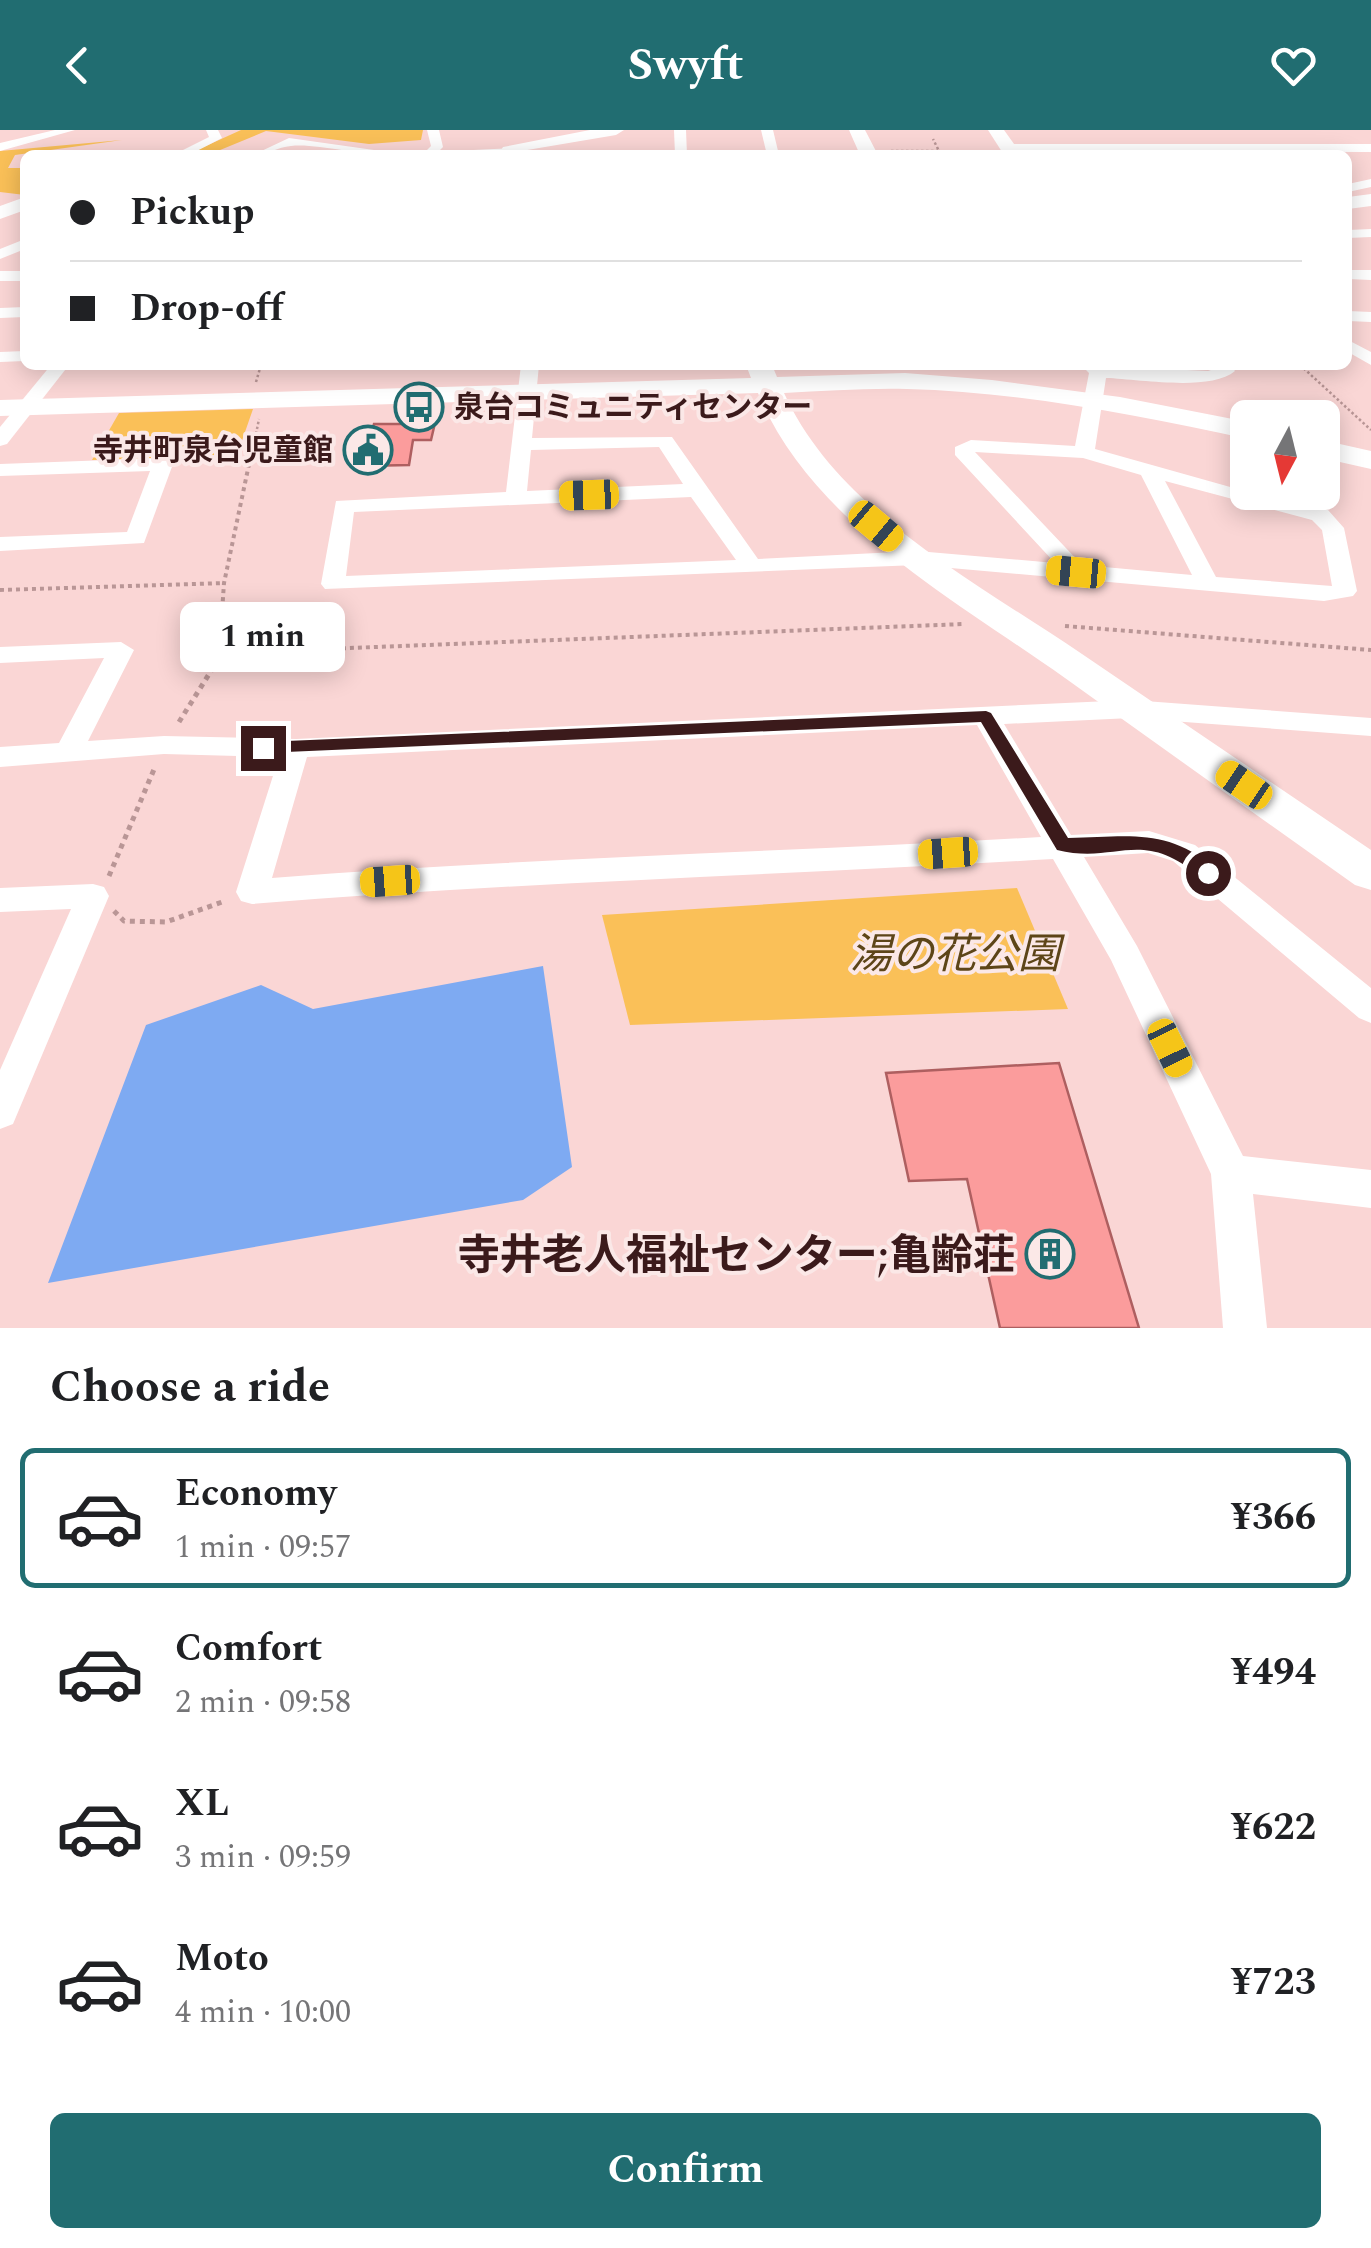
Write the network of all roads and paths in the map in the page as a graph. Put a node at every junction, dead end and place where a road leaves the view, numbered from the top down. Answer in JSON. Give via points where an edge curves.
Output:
{"nodes":[{"id":1,"x":70,"y":130,"type":"edge"},
{"id":2,"x":212,"y":130,"type":"edge"},
{"id":3,"x":616,"y":130,"type":"edge"},
{"id":4,"x":1197,"y":130,"type":"edge"},
{"id":5,"x":0,"y":137,"type":"edge"},
{"id":6,"x":16,"y":137,"type":"edge"},
{"id":7,"x":933,"y":139,"type":"dead end"},
{"id":8,"x":0,"y":147,"type":"edge"},
{"id":9,"x":1218,"y":148,"type":"junction"},
{"id":10,"x":1371,"y":148,"type":"edge"},
{"id":11,"x":189,"y":150,"type":"edge"},
{"id":12,"x":271,"y":150,"type":"edge"},
{"id":13,"x":328,"y":150,"type":"edge"},
{"id":14,"x":522,"y":150,"type":"edge"},
{"id":15,"x":940,"y":150,"type":"edge"},
{"id":16,"x":1146,"y":150,"type":"edge"},
{"id":17,"x":54,"y":370,"type":"edge"},
{"id":18,"x":1225,"y":370,"type":"edge"},
{"id":19,"x":1305,"y":370,"type":"edge"},
{"id":20,"x":763,"y":374,"type":"edge"},
{"id":21,"x":530,"y":378,"type":"edge"},
{"id":22,"x":1093,"y":379,"type":"edge"},
{"id":23,"x":253,"y":402,"type":"junction"},
{"id":24,"x":12,"y":408,"type":"edge"},
{"id":25,"x":1230,"y":425,"type":"edge"},
{"id":26,"x":1371,"y":430,"type":"edge"},
{"id":27,"x":0,"y":440,"type":"edge"},
{"id":28,"x":523,"y":444,"type":"junction"},
{"id":29,"x":1084,"y":452,"type":"junction"},
{"id":30,"x":1340,"y":453,"type":"edge"},
{"id":31,"x":1371,"y":460,"type":"edge"},
{"id":32,"x":0,"y":470,"type":"edge"},
{"id":33,"x":1149,"y":471,"type":"junction"},
{"id":34,"x":698,"y":490,"type":"junction"},
{"id":35,"x":516,"y":498,"type":"junction"},
{"id":36,"x":0,"y":544,"type":"edge"},
{"id":37,"x":917,"y":558,"type":"junction"},
{"id":38,"x":752,"y":566,"type":"junction"},
{"id":39,"x":1076,"y":572,"type":"junction"},
{"id":40,"x":1208,"y":582,"type":"junction"},
{"id":41,"x":224,"y":583,"type":"junction"},
{"id":42,"x":0,"y":590,"type":"edge"},
{"id":43,"x":1010,"y":623,"type":"junction"},
{"id":44,"x":1062,"y":626,"type":"dead end"},
{"id":45,"x":1371,"y":650,"type":"edge"},
{"id":46,"x":222,"y":652,"type":"junction"},
{"id":47,"x":0,"y":655,"type":"edge"},
{"id":48,"x":1131,"y":709,"type":"junction"},
{"id":49,"x":986,"y":716,"type":"junction"},
{"id":50,"x":1371,"y":727,"type":"edge"},
{"id":51,"x":164,"y":745,"type":"junction"},
{"id":52,"x":296,"y":748,"type":"junction"},
{"id":53,"x":67,"y":754,"type":"junction"},
{"id":54,"x":0,"y":757,"type":"edge"},
{"id":55,"x":1063,"y":845,"type":"junction"},
{"id":56,"x":1371,"y":873,"type":"edge"},
{"id":57,"x":252,"y":892,"type":"junction"},
{"id":58,"x":0,"y":900,"type":"edge"},
{"id":59,"x":112,"y":909,"type":"dead end"},
{"id":60,"x":1371,"y":1008,"type":"edge"},
{"id":61,"x":0,"y":1112,"type":"edge"},
{"id":62,"x":1231,"y":1173,"type":"junction"},
{"id":63,"x":1371,"y":1188,"type":"edge"},
{"id":64,"x":1245,"y":1328,"type":"edge"}],
"edges":[{"from":1,"to":6,"type":"street"},
{"from":2,"to":11,"type":"street","via":[[216,138]]},
{"from":3,"to":14,"type":"street"},
{"from":4,"to":9,"type":"street"},
{"from":5,"to":6,"type":"street"},
{"from":6,"to":8,"type":"street"},
{"from":7,"to":15,"type":"path"},
{"from":9,"to":10,"type":"street"},
{"from":9,"to":16,"type":"street"},
{"from":12,"to":13,"type":"street","via":[[289,142]]},
{"from":17,"to":24,"type":"street"},
{"from":18,"to":22,"type":"street","via":[[1210,377]]},
{"from":19,"to":26,"type":"path"},
{"from":20,"to":21,"type":"street"},
{"from":20,"to":22,"type":"street"},
{"from":20,"to":37,"type":"street","via":[[789,432],[824,476]]},
{"from":21,"to":23,"type":"street"},
{"from":21,"to":28,"type":"street"},
{"from":22,"to":25,"type":"street"},
{"from":22,"to":29,"type":"street"},
{"from":23,"to":24,"type":"street"},
{"from":23,"to":41,"type":"path","via":[[261,410]]},
{"from":24,"to":27,"type":"street"},
{"from":28,"to":34,"type":"street","via":[[665,442]]},
{"from":28,"to":35,"type":"street"},
{"from":29,"to":33,"type":"street"},
{"from":29,"to":39,"type":"street","via":[[971,446],[962,451]]},
{"from":30,"to":31,"type":"street"},
{"from":32,"to":36,"type":"street","via":[[163,464],[136,538]]},
{"from":33,"to":40,"type":"street"},
{"from":33,"to":40,"type":"street","via":[[1320,515],[1334,528],[1345,591]]},
{"from":34,"to":35,"type":"street"},
{"from":34,"to":38,"type":"street"},
{"from":35,"to":38,"type":"street","via":[[344,506],[334,584]]},
{"from":37,"to":38,"type":"street"},
{"from":37,"to":39,"type":"street"},
{"from":37,"to":43,"type":"street"},
{"from":39,"to":40,"type":"street"},
{"from":41,"to":42,"type":"path"},
{"from":41,"to":46,"type":"path"},
{"from":43,"to":46,"type":"path"},
{"from":43,"to":48,"type":"street"},
{"from":44,"to":45,"type":"path"},
{"from":46,"to":51,"type":"path"},
{"from":47,"to":53,"type":"street","via":[[120,650]]},
{"from":48,"to":49,"type":"street"},
{"from":48,"to":50,"type":"street"},
{"from":48,"to":56,"type":"street"},
{"from":49,"to":52,"type":"street"},
{"from":49,"to":55,"type":"street"},
{"from":51,"to":52,"type":"street"},
{"from":51,"to":53,"type":"street"},
{"from":52,"to":57,"type":"street"},
{"from":53,"to":54,"type":"street"},
{"from":55,"to":57,"type":"street"},
{"from":55,"to":60,"type":"street","via":[[1149,842],[1184,853]]},
{"from":55,"to":62,"type":"street","via":[[1125,955]]},
{"from":57,"to":59,"type":"path","via":[[166,922],[124,921]]},
{"from":58,"to":61,"type":"street","via":[[93,896]]},
{"from":62,"to":63,"type":"street"},
{"from":62,"to":64,"type":"street"}]}
